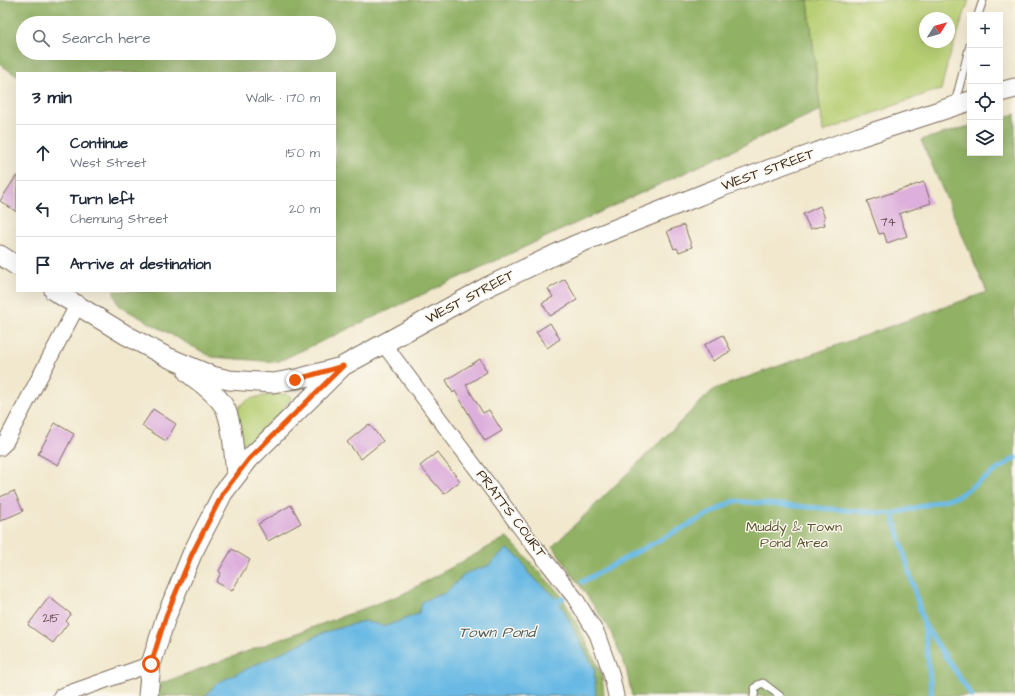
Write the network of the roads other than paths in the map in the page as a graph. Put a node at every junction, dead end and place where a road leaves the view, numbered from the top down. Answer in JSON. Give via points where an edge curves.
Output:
{"nodes":[{"id":1,"x":983,"y":0,"type":"edge"},
{"id":2,"x":979,"y":12,"type":"edge"},
{"id":3,"x":970,"y":48,"type":"edge"},
{"id":4,"x":1015,"y":88,"type":"edge"},
{"id":5,"x":1003,"y":91,"type":"edge"},
{"id":6,"x":962,"y":103,"type":"edge"},
{"id":7,"x":0,"y":255,"type":"edge"},
{"id":8,"x":16,"y":265,"type":"edge"},
{"id":9,"x":56,"y":292,"type":"edge"},
{"id":10,"x":77,"y":306,"type":"junction"},
{"id":11,"x":383,"y":343,"type":"junction"},
{"id":12,"x":167,"y":356,"type":"junction"},
{"id":13,"x":343,"y":366,"type":"junction"},
{"id":14,"x":0,"y":448,"type":"edge"},
{"id":15,"x":236,"y":474,"type":"junction"},
{"id":16,"x":151,"y":664,"type":"junction"},
{"id":17,"x":61,"y":696,"type":"edge"},
{"id":18,"x":148,"y":696,"type":"edge"},
{"id":19,"x":616,"y":696,"type":"edge"},
{"id":20,"x":754,"y":696,"type":"edge"},
{"id":21,"x":780,"y":696,"type":"edge"}],
"edges":[{"from":1,"to":2,"type":"lane"},
{"from":3,"to":6,"type":"lane"},
{"from":4,"to":5,"type":"street"},
{"from":6,"to":11,"type":"street","name":"WEST STREET","via":[[721,187],[582,242],[487,287]]},
{"from":7,"to":8,"type":"street"},
{"from":9,"to":10,"type":"street"},
{"from":10,"to":12,"type":"street"},
{"from":10,"to":14,"type":"street","via":[[5,443]]},
{"from":11,"to":13,"type":"street","name":"WEST STREET"},
{"from":11,"to":19,"type":"street","name":"PRATTS COURT","via":[[575,598],[597,634],[611,672]]},
{"from":12,"to":13,"type":"street","via":[[212,376],[244,382],[286,381]]},
{"from":12,"to":15,"type":"street","via":[[205,386],[226,409]]},
{"from":13,"to":15,"type":"street","name":"WEST STREET"},
{"from":15,"to":16,"type":"street","name":"WEST STREET","via":[[192,554],[166,616]]},
{"from":16,"to":17,"type":"street"},
{"from":16,"to":18,"type":"street","name":"WEST STREET"},
{"from":20,"to":21,"type":"lane","via":[[754,688],[763,683]]}]}
